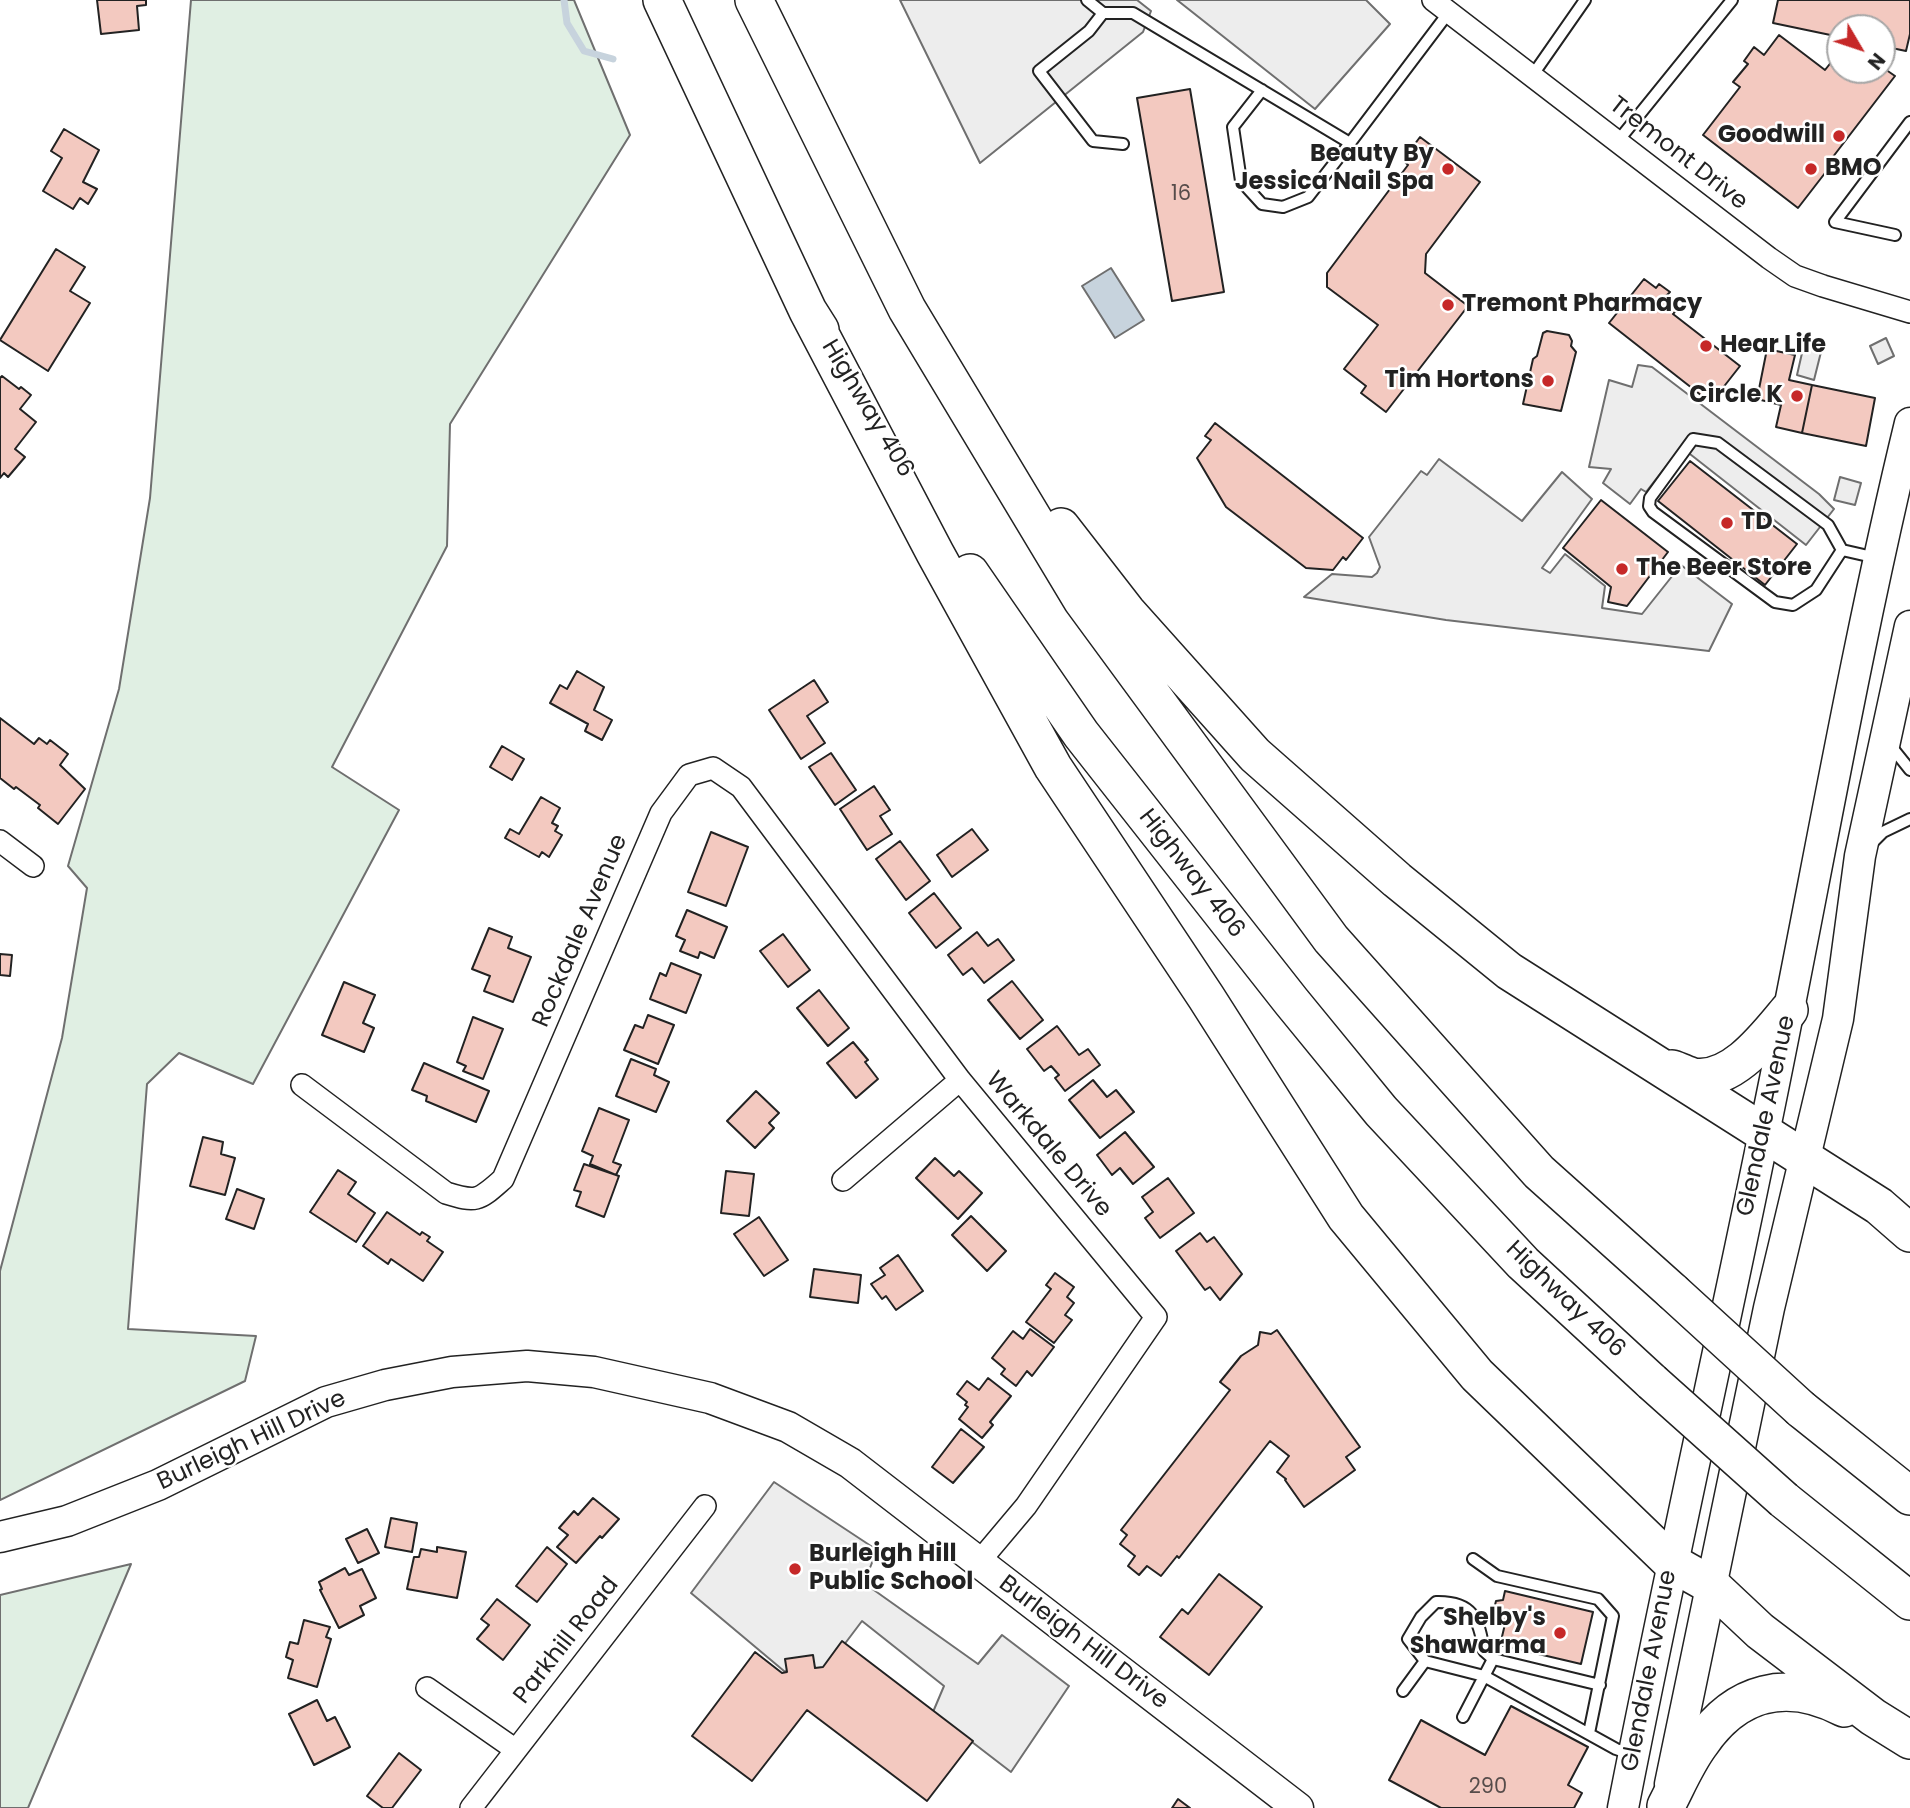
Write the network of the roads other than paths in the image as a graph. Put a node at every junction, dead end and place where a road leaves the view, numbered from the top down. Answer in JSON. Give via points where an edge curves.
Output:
{"nodes":[{"id":1,"x":662,"y":0,"type":"edge"},
{"id":2,"x":754,"y":0,"type":"edge"},
{"id":3,"x":1087,"y":0,"type":"edge"},
{"id":4,"x":1585,"y":0,"type":"edge"},
{"id":5,"x":1731,"y":0,"type":"edge"},
{"id":6,"x":1441,"y":6,"type":"edge"},
{"id":7,"x":1104,"y":13,"type":"junction"},
{"id":8,"x":1532,"y":76,"type":"junction"},
{"id":9,"x":1262,"y":90,"type":"junction"},
{"id":10,"x":1910,"y":122,"type":"edge"},
{"id":11,"x":1618,"y":141,"type":"junction"},
{"id":12,"x":1349,"y":143,"type":"junction"},
{"id":13,"x":1123,"y":144,"type":"dead end"},
{"id":14,"x":1895,"y":235,"type":"dead end"},
{"id":15,"x":907,"y":309,"type":"junction"},
{"id":16,"x":808,"y":311,"type":"junction"},
{"id":17,"x":1910,"y":312,"type":"edge"},
{"id":18,"x":1910,"y":423,"type":"edge"},
{"id":19,"x":1842,"y":550,"type":"junction"},
{"id":20,"x":1879,"y":558,"type":"junction"},
{"id":21,"x":1910,"y":626,"type":"edge"},
{"id":22,"x":1885,"y":738,"type":"junction"},
{"id":23,"x":713,"y":768,"type":"joint"},
{"id":24,"x":1910,"y":771,"type":"edge"},
{"id":25,"x":1910,"y":819,"type":"edge"},
{"id":26,"x":0,"y":841,"type":"edge"},
{"id":27,"x":1860,"y":856,"type":"junction"},
{"id":28,"x":33,"y":866,"type":"dead end"},
{"id":29,"x":1789,"y":1010,"type":"junction"},
{"id":30,"x":1651,"y":1062,"type":"junction"},
{"id":31,"x":960,"y":1080,"type":"junction"},
{"id":32,"x":302,"y":1084,"type":"dead end"},
{"id":33,"x":1764,"y":1133,"type":"junction"},
{"id":34,"x":1804,"y":1157,"type":"junction"},
{"id":35,"x":843,"y":1180,"type":"dead end"},
{"id":36,"x":1910,"y":1233,"type":"edge"},
{"id":37,"x":1910,"y":1496,"type":"edge"},
{"id":38,"x":705,"y":1506,"type":"dead end"},
{"id":39,"x":0,"y":1537,"type":"edge"},
{"id":40,"x":1473,"y":1559,"type":"dead end"},
{"id":41,"x":978,"y":1563,"type":"junction"},
{"id":42,"x":1672,"y":1563,"type":"junction"},
{"id":43,"x":1711,"y":1585,"type":"junction"},
{"id":44,"x":1910,"y":1601,"type":"edge"},
{"id":45,"x":1493,"y":1659,"type":"junction"},
{"id":46,"x":1425,"y":1661,"type":"junction"},
{"id":47,"x":1484,"y":1676,"type":"junction"},
{"id":48,"x":1600,"y":1685,"type":"junction"},
{"id":49,"x":427,"y":1688,"type":"dead end"},
{"id":50,"x":1403,"y":1691,"type":"dead end"},
{"id":51,"x":1463,"y":1717,"type":"dead end"},
{"id":52,"x":1589,"y":1732,"type":"junction"},
{"id":53,"x":1910,"y":1741,"type":"edge"},
{"id":54,"x":516,"y":1750,"type":"junction"},
{"id":55,"x":1633,"y":1755,"type":"junction"},
{"id":56,"x":1666,"y":1807,"type":"edge"},
{"id":57,"x":471,"y":1808,"type":"edge"},
{"id":58,"x":1298,"y":1808,"type":"edge"},
{"id":59,"x":1623,"y":1808,"type":"edge"}],
"edges":[{"from":1,"to":16,"type":"highway","name":"Highway 406"},
{"from":2,"to":15,"type":"highway"},
{"from":3,"to":7,"type":"lane"},
{"from":4,"to":8,"type":"lane"},
{"from":5,"to":11,"type":"lane"},
{"from":6,"to":8,"type":"street","name":"Tremont Drive"},
{"from":6,"to":12,"type":"lane"},
{"from":7,"to":9,"type":"lane","via":[[1133,13]]},
{"from":7,"to":13,"type":"lane","via":[[1039,71],[1093,141]]},
{"from":8,"to":11,"type":"street","name":"Tremont Drive"},
{"from":9,"to":12,"type":"lane"},
{"from":9,"to":12,"type":"lane","via":[[1233,127],[1241,181],[1262,204],[1283,207],[1308,197]]},
{"from":10,"to":14,"type":"lane","via":[[1835,222]]},
{"from":11,"to":17,"type":"street","name":"Tremont Drive","via":[[1795,276]]},
{"from":15,"to":30,"type":"highway","via":[[1047,508],[1127,612],[1255,755],[1509,971]]},
{"from":15,"to":37,"type":"highway","bridge":true,"via":[[1082,600],[1331,939],[1539,1172],[1801,1409]]},
{"from":16,"to":42,"type":"highway","via":[[1053,767],[1346,1217],[1476,1375]]},
{"from":16,"to":44,"type":"highway","name":"Highway 406","bridge":true,"via":[[933,519],[1081,734],[1381,1111],[1523,1263],[1784,1500]]},
{"from":18,"to":20,"type":"main road","name":"Glendale Avenue"},
{"from":19,"to":19,"type":"lane","via":[[1816,590],[1793,605],[1775,602],[1653,512],[1650,498],[1693,439],[1718,443],[1828,524]]},
{"from":19,"to":20,"type":"lane"},
{"from":20,"to":29,"type":"main road","name":"Glendale Avenue"},
{"from":21,"to":22,"type":"main road","name":"Glendale Avenue"},
{"from":22,"to":24,"type":"lane"},
{"from":22,"to":27,"type":"main road","name":"Glendale Avenue"},
{"from":23,"to":31,"type":"street","name":"Warkdale Drive","via":[[741,787]]},
{"from":23,"to":32,"type":"street","name":"Rockdale Avenue","via":[[689,775],[661,813],[503,1179],[485,1195],[471,1201],[446,1193]]},
{"from":25,"to":27,"type":"lane","via":[[1883,832]]},
{"from":26,"to":28,"type":"street"},
{"from":27,"to":34,"type":"main road","name":"Glendale Avenue","via":[[1838,1019]]},
{"from":29,"to":30,"type":"highway","via":[[1737,1066],[1694,1077]]},
{"from":29,"to":33,"type":"main road","name":"Glendale Avenue"},
{"from":30,"to":33,"type":"highway"},
{"from":31,"to":35,"type":"street"},
{"from":31,"to":41,"type":"street","name":"Warkdale Drive","via":[[1156,1317],[1026,1506]]},
{"from":33,"to":34,"type":"highway"},
{"from":33,"to":42,"type":"main road","name":"Glendale Avenue"},
{"from":34,"to":36,"type":"highway","via":[[1879,1206]]},
{"from":34,"to":43,"type":"main road","name":"Glendale Avenue"},
{"from":38,"to":54,"type":"street","name":"Parkhill Road"},
{"from":39,"to":41,"type":"main road","name":"Burleigh Hill Drive","via":[[67,1521],[158,1485],[326,1402],[452,1372],[527,1366],[594,1373],[710,1398],[788,1427],[850,1463]]},
{"from":40,"to":48,"type":"lane","via":[[1497,1576],[1598,1599],[1613,1616]]},
{"from":41,"to":58,"type":"main road","name":"Burleigh Hill Drive"},
{"from":42,"to":43,"type":"highway"},
{"from":42,"to":55,"type":"main road","name":"Glendale Avenue"},
{"from":43,"to":53,"type":"highway","via":[[1760,1631]]},
{"from":43,"to":56,"type":"main road","name":"Glendale Avenue"},
{"from":45,"to":46,"type":"lane","via":[[1484,1651],[1473,1612],[1452,1602],[1436,1602],[1408,1639]]},
{"from":45,"to":47,"type":"lane"},
{"from":45,"to":48,"type":"lane"},
{"from":46,"to":47,"type":"lane"},
{"from":46,"to":50,"type":"lane"},
{"from":47,"to":51,"type":"lane"},
{"from":47,"to":52,"type":"lane"},
{"from":48,"to":52,"type":"lane"},
{"from":49,"to":54,"type":"street"},
{"from":52,"to":55,"type":"lane"},
{"from":53,"to":56,"type":"highway","via":[[1827,1699],[1794,1691],[1770,1692],[1723,1716],[1699,1744]]},
{"from":54,"to":57,"type":"street","name":"Parkhill Road"},
{"from":55,"to":59,"type":"main road","name":"Glendale Avenue"}]}
